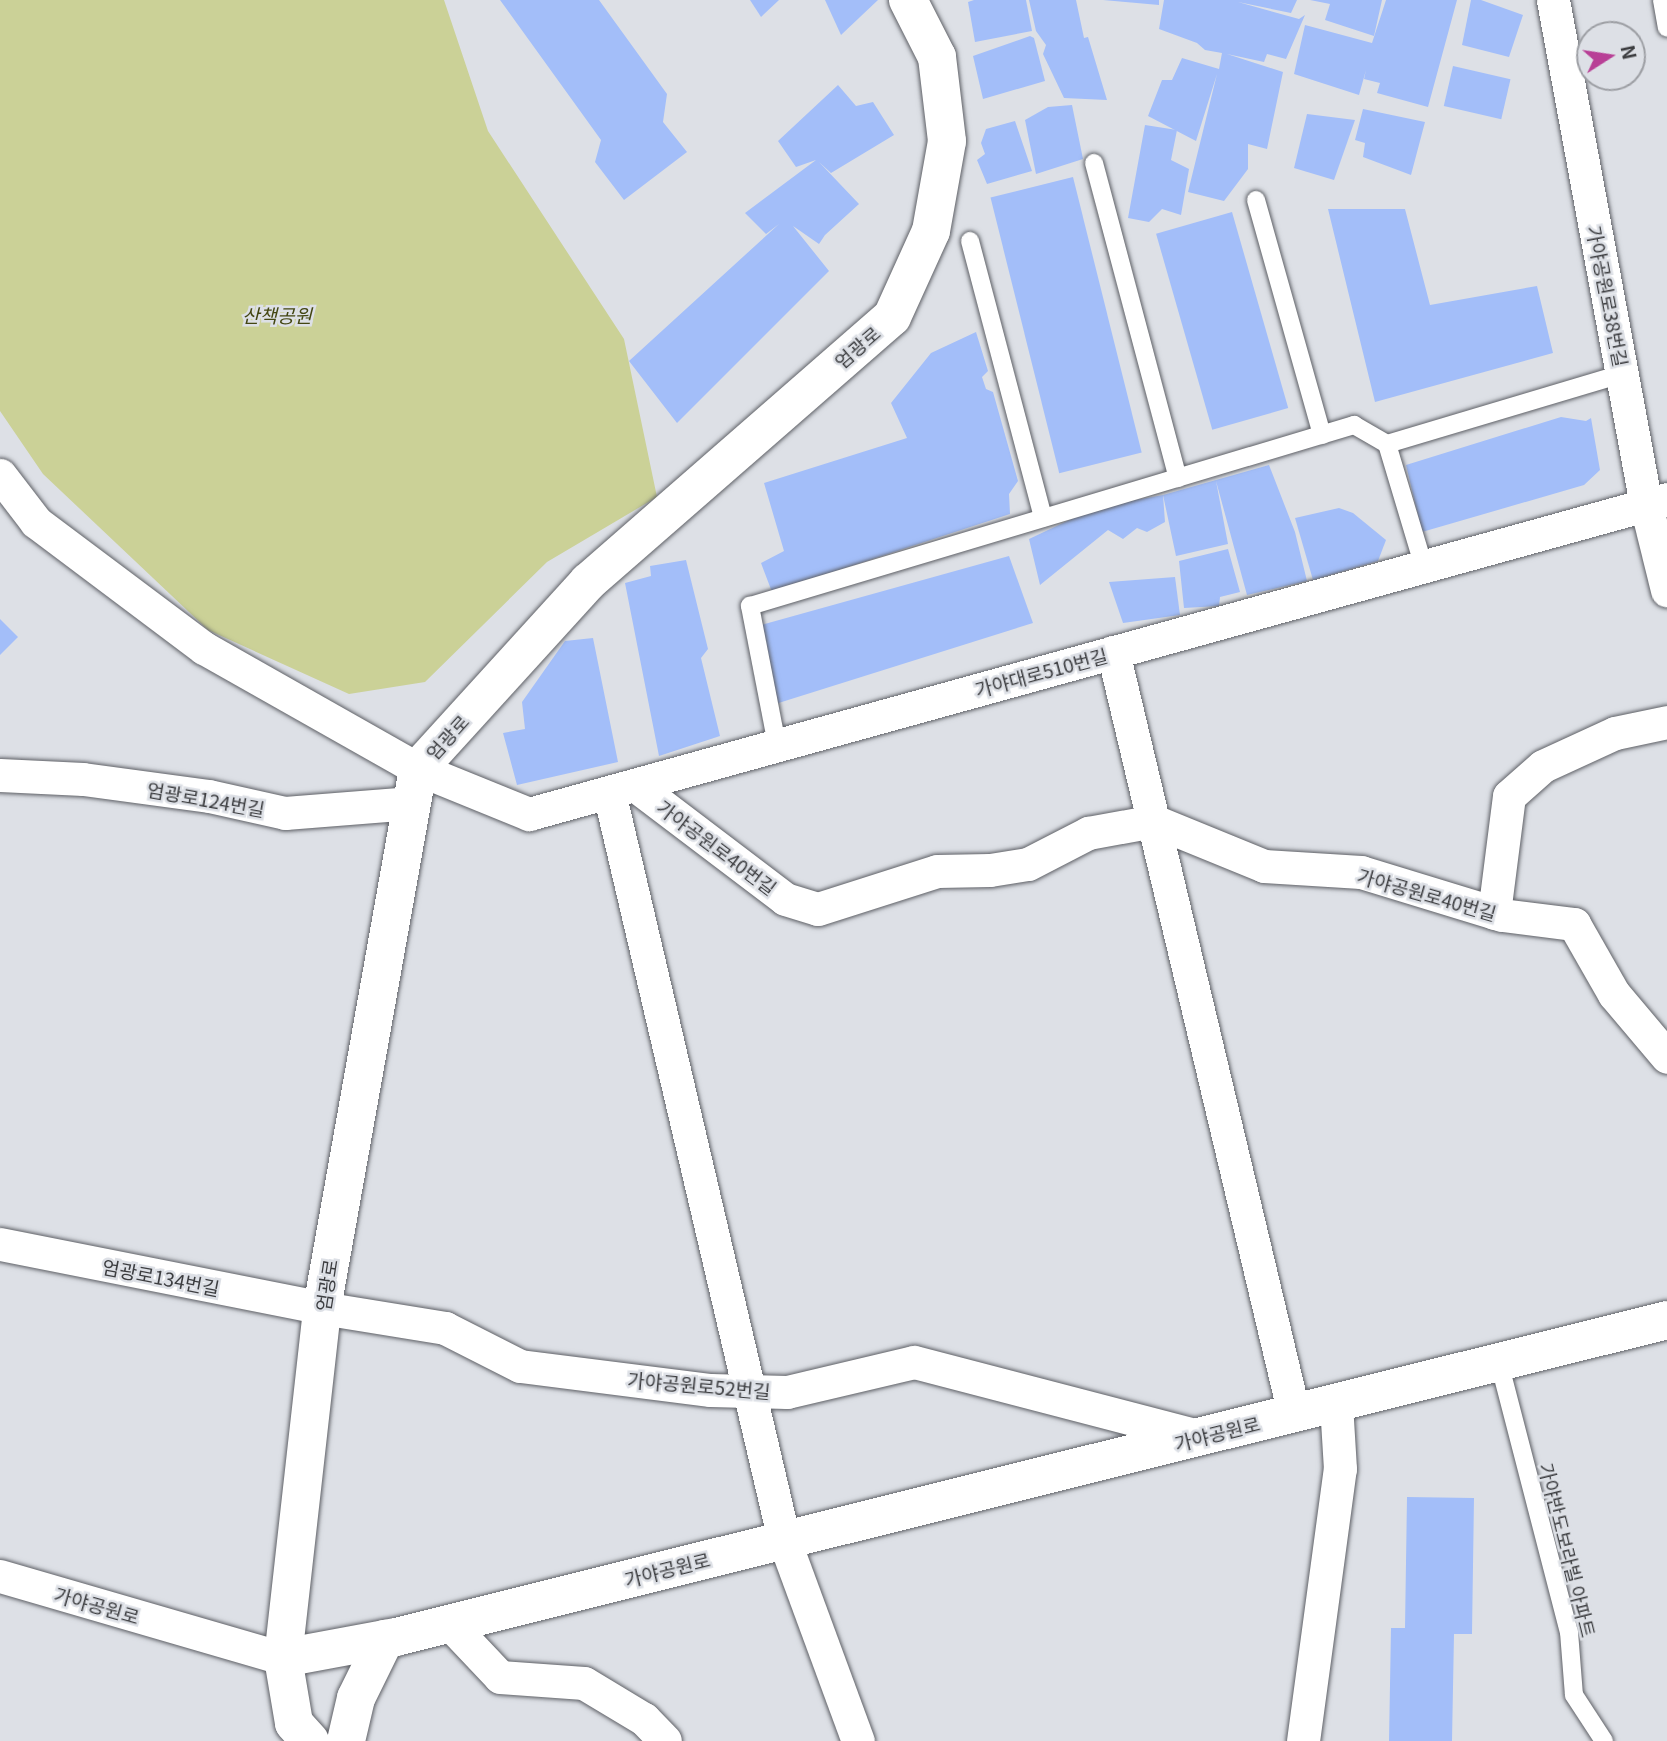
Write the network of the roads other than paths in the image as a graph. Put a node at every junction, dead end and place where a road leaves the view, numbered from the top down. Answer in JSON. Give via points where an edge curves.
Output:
{"nodes":[{"id":1,"x":908,"y":0,"type":"edge"},
{"id":2,"x":1553,"y":0,"type":"edge"},
{"id":3,"x":1662,"y":0,"type":"edge"},
{"id":4,"x":1667,"y":28,"type":"edge"},
{"id":5,"x":1094,"y":163,"type":"dead end"},
{"id":6,"x":1256,"y":200,"type":"dead end"},
{"id":7,"x":970,"y":241,"type":"dead end"},
{"id":8,"x":1622,"y":374,"type":"junction"},
{"id":9,"x":1322,"y":435,"type":"junction"},
{"id":10,"x":1387,"y":444,"type":"junction"},
{"id":11,"x":0,"y":475,"type":"edge"},
{"id":12,"x":1178,"y":478,"type":"junction"},
{"id":13,"x":1657,"y":502,"type":"edge"},
{"id":14,"x":1043,"y":518,"type":"junction"},
{"id":15,"x":1424,"y":566,"type":"junction"},
{"id":16,"x":1667,"y":590,"type":"edge"},
{"id":17,"x":1113,"y":652,"type":"junction"},
{"id":18,"x":1667,"y":722,"type":"edge"},
{"id":19,"x":777,"y":745,"type":"junction"},
{"id":20,"x":0,"y":775,"type":"edge"},
{"id":21,"x":415,"y":786,"type":"junction"},
{"id":22,"x":622,"y":788,"type":"junction"},
{"id":23,"x":1154,"y":821,"type":"junction"},
{"id":24,"x":1494,"y":913,"type":"junction"},
{"id":25,"x":1667,"y":1057,"type":"edge"},
{"id":26,"x":0,"y":1244,"type":"edge"},
{"id":27,"x":322,"y":1308,"type":"junction"},
{"id":28,"x":1667,"y":1320,"type":"edge"},
{"id":29,"x":1499,"y":1362,"type":"junction"},
{"id":30,"x":749,"y":1390,"type":"junction"},
{"id":31,"x":1336,"y":1404,"type":"junction"},
{"id":32,"x":1294,"y":1414,"type":"junction"},
{"id":33,"x":1200,"y":1437,"type":"junction"},
{"id":34,"x":784,"y":1541,"type":"junction"},
{"id":35,"x":0,"y":1576,"type":"edge"},
{"id":36,"x":449,"y":1623,"type":"junction"},
{"id":37,"x":385,"y":1639,"type":"junction"},
{"id":38,"x":283,"y":1658,"type":"junction"},
{"id":39,"x":310,"y":1741,"type":"edge"},
{"id":40,"x":346,"y":1741,"type":"edge"},
{"id":41,"x":665,"y":1741,"type":"edge"},
{"id":42,"x":858,"y":1741,"type":"edge"},
{"id":43,"x":1303,"y":1741,"type":"edge"},
{"id":44,"x":1604,"y":1741,"type":"edge"}],
"edges":[{"from":1,"to":21,"type":"main road","name":"엄광로","via":[[937,57],[947,141],[931,231],[892,317],[588,582]]},
{"from":2,"to":8,"type":"street","name":"가야공원로38번길"},
{"from":3,"to":4,"type":"lane"},
{"from":5,"to":12,"type":"lane"},
{"from":6,"to":9,"type":"lane"},
{"from":7,"to":14,"type":"lane"},
{"from":8,"to":10,"type":"lane"},
{"from":8,"to":13,"type":"street","name":"가야공원로38번길"},
{"from":9,"to":10,"type":"lane","via":[[1354,425]]},
{"from":9,"to":12,"type":"lane"},
{"from":10,"to":15,"type":"lane"},
{"from":11,"to":21,"type":"street","name":"가야대로510번길","via":[[36,522],[204,648]]},
{"from":12,"to":14,"type":"lane"},
{"from":13,"to":15,"type":"street","name":"가야대로510번길"},
{"from":13,"to":16,"type":"street","name":"가야공원로38번길"},
{"from":14,"to":19,"type":"lane","via":[[750,606]]},
{"from":15,"to":17,"type":"street","name":"가야대로510번길"},
{"from":17,"to":19,"type":"street","name":"가야대로510번길"},
{"from":17,"to":23,"type":"street"},
{"from":18,"to":24,"type":"street","via":[[1615,733],[1543,766],[1508,796]]},
{"from":19,"to":22,"type":"street","name":"가야대로510번길"},
{"from":20,"to":21,"type":"street","name":"엄광로124번길","via":[[83,779],[209,796],[285,813]]},
{"from":21,"to":22,"type":"street","name":"가야대로510번길","via":[[529,814]]},
{"from":21,"to":27,"type":"main road","name":"엄광로"},
{"from":22,"to":23,"type":"street","name":"가야공원로40번길","via":[[785,899],[818,909],[937,871],[1028,864],[1087,834]]},
{"from":22,"to":30,"type":"street"},
{"from":23,"to":24,"type":"street","name":"가야공원로40번길","via":[[1264,866],[1361,872]]},
{"from":23,"to":32,"type":"street"},
{"from":24,"to":25,"type":"street","name":"가야공원로40번길","via":[[1574,924],[1614,994]]},
{"from":26,"to":27,"type":"street","name":"엄광로134번길"},
{"from":27,"to":30,"type":"street","name":"가야공원로52번길","via":[[445,1328],[520,1366],[710,1390]]},
{"from":27,"to":38,"type":"main road","name":"엄광로"},
{"from":28,"to":29,"type":"main road","name":"가야공원로"},
{"from":29,"to":31,"type":"main road","name":"가야공원로"},
{"from":29,"to":44,"type":"lane","name":"가야반도보라빌 아파트","via":[[1569,1632],[1573,1695]]},
{"from":30,"to":33,"type":"street","name":"가야공원로52번길","via":[[787,1392],[914,1362]]},
{"from":30,"to":34,"type":"street"},
{"from":31,"to":32,"type":"main road","name":"가야공원로"},
{"from":31,"to":43,"type":"street","via":[[1340,1469]]},
{"from":32,"to":33,"type":"main road","name":"가야공원로"},
{"from":33,"to":34,"type":"main road","name":"가야공원로"},
{"from":34,"to":36,"type":"main road","name":"가야공원로"},
{"from":34,"to":42,"type":"street"},
{"from":35,"to":38,"type":"street","name":"가야공원로"},
{"from":36,"to":37,"type":"main road","name":"가야공원로"},
{"from":36,"to":41,"type":"street","via":[[500,1677],[584,1683],[644,1719]]},
{"from":37,"to":38,"type":"main road","name":"가야공원로"},
{"from":37,"to":40,"type":"main road","via":[[356,1698]]},
{"from":38,"to":39,"type":"main road","name":"엄광로","via":[[294,1723]]}]}
